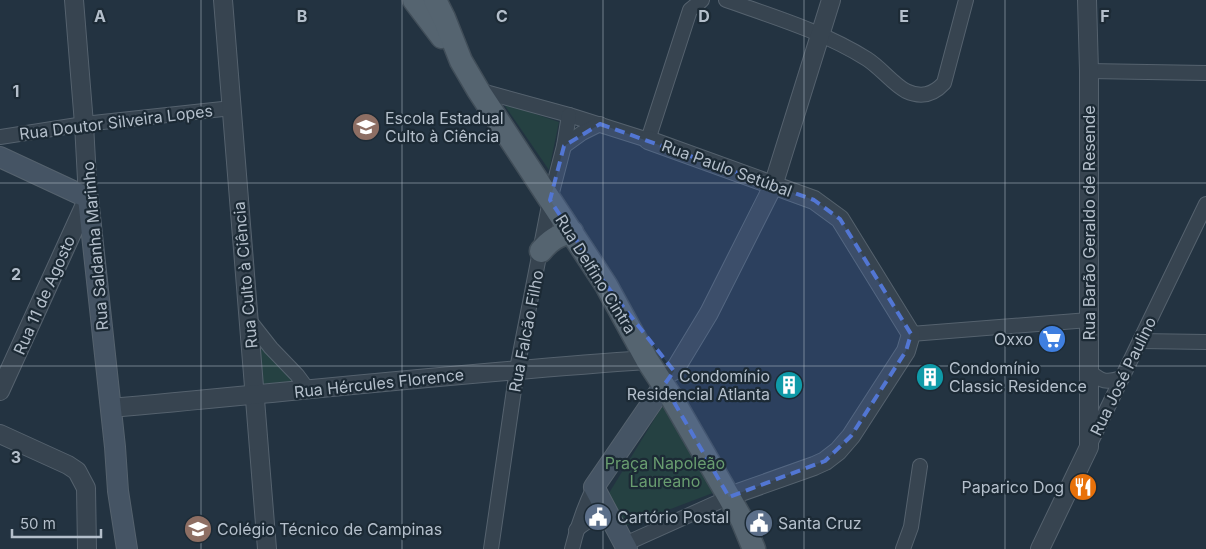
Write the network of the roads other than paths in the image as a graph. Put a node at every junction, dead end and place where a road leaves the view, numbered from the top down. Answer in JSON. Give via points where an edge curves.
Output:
{"nodes":[{"id":1,"x":74,"y":0,"type":"edge"},
{"id":2,"x":223,"y":0,"type":"edge"},
{"id":3,"x":414,"y":0,"type":"edge"},
{"id":4,"x":435,"y":0,"type":"edge"},
{"id":5,"x":702,"y":0,"type":"edge"},
{"id":6,"x":726,"y":0,"type":"edge"},
{"id":7,"x":831,"y":0,"type":"edge"},
{"id":8,"x":966,"y":0,"type":"edge"},
{"id":9,"x":1087,"y":0,"type":"edge"},
{"id":10,"x":820,"y":34,"type":"junction"},
{"id":11,"x":461,"y":61,"type":"junction"},
{"id":12,"x":1089,"y":71,"type":"junction"},
{"id":13,"x":1206,"y":73,"type":"edge"},
{"id":14,"x":478,"y":90,"type":"junction"},
{"id":15,"x":232,"y":108,"type":"junction"},
{"id":16,"x":569,"y":115,"type":"junction"},
{"id":17,"x":84,"y":124,"type":"junction"},
{"id":18,"x":600,"y":124,"type":"junction"},
{"id":19,"x":0,"y":136,"type":"edge"},
{"id":20,"x":648,"y":140,"type":"junction"},
{"id":21,"x":564,"y":146,"type":"junction"},
{"id":22,"x":0,"y":157,"type":"edge"},
{"id":23,"x":773,"y":186,"type":"junction"},
{"id":24,"x":88,"y":198,"type":"junction"},
{"id":25,"x":550,"y":200,"type":"junction"},
{"id":26,"x":1206,"y":204,"type":"edge"},
{"id":27,"x":572,"y":232,"type":"junction"},
{"id":28,"x":541,"y":251,"type":"junction"},
{"id":29,"x":606,"y":285,"type":"junction"},
{"id":30,"x":249,"y":320,"type":"junction"},
{"id":31,"x":1089,"y":320,"type":"junction"},
{"id":32,"x":911,"y":334,"type":"junction"},
{"id":33,"x":1140,"y":341,"type":"junction"},
{"id":34,"x":1206,"y":342,"type":"edge"},
{"id":35,"x":647,"y":360,"type":"junction"},
{"id":36,"x":517,"y":369,"type":"junction"},
{"id":37,"x":1089,"y":371,"type":"junction"},
{"id":38,"x":669,"y":378,"type":"junction"},
{"id":39,"x":1122,"y":378,"type":"junction"},
{"id":40,"x":308,"y":390,"type":"junction"},
{"id":41,"x":0,"y":391,"type":"edge"},
{"id":42,"x":256,"y":395,"type":"junction"},
{"id":43,"x":111,"y":408,"type":"junction"},
{"id":44,"x":0,"y":434,"type":"edge"},
{"id":45,"x":1089,"y":447,"type":"junction"},
{"id":46,"x":920,"y":466,"type":"dead end"},
{"id":47,"x":594,"y":487,"type":"junction"},
{"id":48,"x":734,"y":495,"type":"junction"},
{"id":49,"x":576,"y":530,"type":"junction"},
{"id":50,"x":622,"y":540,"type":"edge"},
{"id":51,"x":87,"y":549,"type":"edge"},
{"id":52,"x":127,"y":549,"type":"edge"},
{"id":53,"x":267,"y":549,"type":"edge"},
{"id":54,"x":491,"y":549,"type":"edge"},
{"id":55,"x":572,"y":549,"type":"edge"},
{"id":56,"x":754,"y":549,"type":"edge"},
{"id":57,"x":903,"y":549,"type":"edge"},
{"id":58,"x":1040,"y":549,"type":"edge"}],
"edges":[{"from":1,"to":17,"type":"street","name":"Rua Saldanha Marinho"},
{"from":2,"to":15,"type":"street","name":"Rua Culto à Ciência"},
{"from":3,"to":11,"type":"main road"},
{"from":4,"to":11,"type":"main road","name":"Rua Delfino Cintra"},
{"from":5,"to":20,"type":"street","via":[[690,10]]},
{"from":6,"to":10,"type":"street"},
{"from":7,"to":10,"type":"street"},
{"from":8,"to":10,"type":"street","via":[[944,84],[926,96],[906,91],[868,60]]},
{"from":9,"to":12,"type":"street","name":"Rua Barão Geraldo de Resende"},
{"from":10,"to":23,"type":"street"},
{"from":11,"to":14,"type":"main road","name":"Rua Delfino Cintra"},
{"from":12,"to":13,"type":"street"},
{"from":12,"to":31,"type":"street","name":"Rua Barão Geraldo de Resende"},
{"from":14,"to":16,"type":"street","name":"Rua Paulo Setúbal"},
{"from":14,"to":25,"type":"main road","name":"Rua Delfino Cintra"},
{"from":15,"to":17,"type":"street","name":"Rua Doutor Silveira Lopes"},
{"from":15,"to":30,"type":"street","name":"Rua Culto à Ciência"},
{"from":16,"to":18,"type":"street","name":"Rua Paulo Setúbal"},
{"from":16,"to":21,"type":"street","name":"Rua Falcão Filho"},
{"from":17,"to":19,"type":"street","name":"Rua Doutor Silveira Lopes"},
{"from":17,"to":24,"type":"street","name":"Rua Saldanha Marinho"},
{"from":18,"to":20,"type":"street","name":"Rua Paulo Setúbal"},
{"from":18,"to":21,"type":"street"},
{"from":20,"to":23,"type":"street","name":"Rua Paulo Setúbal"},
{"from":21,"to":25,"type":"street","name":"Rua Falcão Filho"},
{"from":22,"to":24,"type":"main road"},
{"from":23,"to":32,"type":"street","name":"Rua Paulo Setúbal","via":[[814,200],[840,219]]},
{"from":23,"to":38,"type":"street","via":[[709,313]]},
{"from":24,"to":41,"type":"street","name":"Rua 11 de Agosto"},
{"from":24,"to":43,"type":"main road","name":"Rua Saldanha Marinho"},
{"from":25,"to":27,"type":"main road","name":"Rua Delfino Cintra"},
{"from":25,"to":28,"type":"street","name":"Rua Falcão Filho"},
{"from":26,"to":33,"type":"street","name":"Rua José Paulino"},
{"from":27,"to":28,"type":"main road","via":[[557,236]]},
{"from":27,"to":29,"type":"main road","name":"Rua Delfino Cintra"},
{"from":28,"to":36,"type":"street","name":"Rua Falcão Filho"},
{"from":29,"to":35,"type":"main road","name":"Rua Delfino Cintra"},
{"from":29,"to":38,"type":"main road"},
{"from":30,"to":40,"type":"street"},
{"from":30,"to":42,"type":"street","name":"Rua Culto à Ciência"},
{"from":31,"to":32,"type":"street"},
{"from":31,"to":37,"type":"street","name":"Rua Barão Geraldo de Resende"},
{"from":32,"to":48,"type":"street","via":[[906,351],[838,451],[819,464]]},
{"from":33,"to":34,"type":"street"},
{"from":33,"to":39,"type":"street","name":"Rua José Paulino"},
{"from":35,"to":36,"type":"street","name":"Rua Hércules Florence"},
{"from":35,"to":38,"type":"main road","name":"Rua Delfino Cintra"},
{"from":36,"to":40,"type":"street","name":"Rua Hércules Florence"},
{"from":36,"to":54,"type":"street","name":"Rua Falcão Filho"},
{"from":37,"to":39,"type":"street","via":[[1103,381]]},
{"from":37,"to":45,"type":"street","name":"Rua Barão Geraldo de Resende"},
{"from":38,"to":47,"type":"main road"},
{"from":38,"to":48,"type":"main road","name":"Rua Delfino Cintra"},
{"from":39,"to":45,"type":"street","name":"Rua José Paulino"},
{"from":40,"to":42,"type":"street","name":"Rua Hércules Florence"},
{"from":42,"to":43,"type":"street","name":"Rua Hércules Florence"},
{"from":42,"to":53,"type":"street","name":"Rua Culto à Ciência"},
{"from":43,"to":52,"type":"main road","name":"Rua Saldanha Marinho"},
{"from":44,"to":51,"type":"street","via":[[77,471],[86,488]]},
{"from":45,"to":58,"type":"street","name":"Rua José Paulino"},
{"from":46,"to":57,"type":"street","via":[[911,528]]},
{"from":47,"to":49,"type":"street"},
{"from":47,"to":50,"type":"main road"},
{"from":48,"to":50,"type":"street"},
{"from":48,"to":56,"type":"main road","name":"Rua Delfino Cintra"},
{"from":49,"to":50,"type":"street","via":[[585,522],[600,518],[606,520]]},
{"from":49,"to":55,"type":"street"}]}
